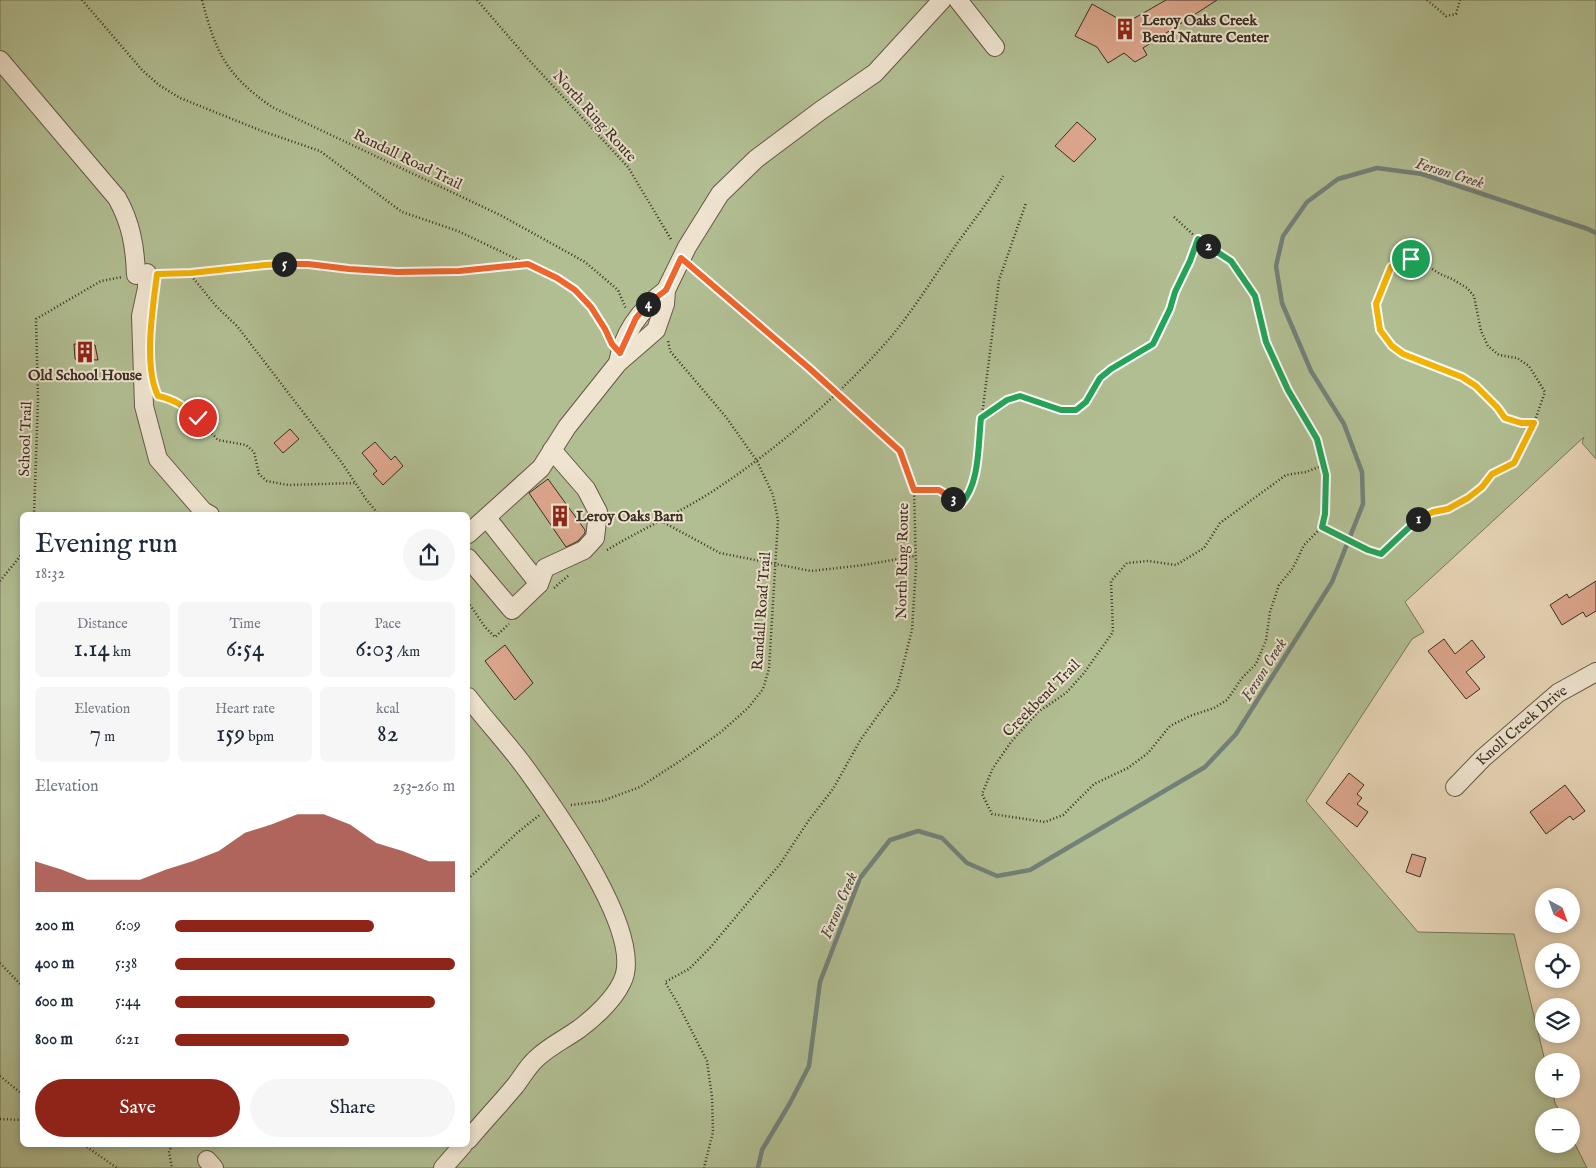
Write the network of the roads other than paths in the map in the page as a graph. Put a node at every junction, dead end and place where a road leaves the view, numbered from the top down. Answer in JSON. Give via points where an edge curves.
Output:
{"nodes":[{"id":1,"x":942,"y":0,"type":"edge"},
{"id":2,"x":958,"y":0,"type":"edge"},
{"id":3,"x":995,"y":46,"type":"dead end"},
{"id":4,"x":0,"y":60,"type":"edge"},
{"id":5,"x":552,"y":450,"type":"junction"},
{"id":6,"x":203,"y":512,"type":"edge"},
{"id":7,"x":487,"y":518,"type":"junction"},
{"id":8,"x":470,"y":532,"type":"edge"},
{"id":9,"x":470,"y":560,"type":"edge"},
{"id":10,"x":544,"y":588,"type":"junction"},
{"id":11,"x":1596,"y":672,"type":"edge"},
{"id":12,"x":470,"y":699,"type":"edge"},
{"id":13,"x":1455,"y":787,"type":"dead end"},
{"id":14,"x":470,"y":1138,"type":"edge"},
{"id":15,"x":461,"y":1147,"type":"edge"},
{"id":16,"x":444,"y":1168,"type":"edge"}],
"edges":[{"from":1,"to":5,"type":"street","via":[[875,73],[756,158],[720,194],[684,252],[666,290],[656,330],[619,358]]},
{"from":2,"to":3,"type":"street"},
{"from":4,"to":6,"type":"street","via":[[118,198],[127,216],[147,288],[141,316],[144,406],[158,459]]},
{"from":5,"to":7,"type":"street","via":[[541,468]]},
{"from":5,"to":10,"type":"street","via":[[586,490],[598,512],[595,538],[584,550],[545,568]]},
{"from":7,"to":8,"type":"street"},
{"from":7,"to":10,"type":"street"},
{"from":9,"to":10,"type":"street","via":[[512,610]]},
{"from":11,"to":13,"type":"street","name":"Knoll Creek Drive","via":[[1558,693],[1483,758]]},
{"from":12,"to":14,"type":"street","via":[[527,770],[606,894],[624,942],[626,970],[623,981],[605,1004],[580,1028],[536,1059]]},
{"from":15,"to":16,"type":"street"}]}
